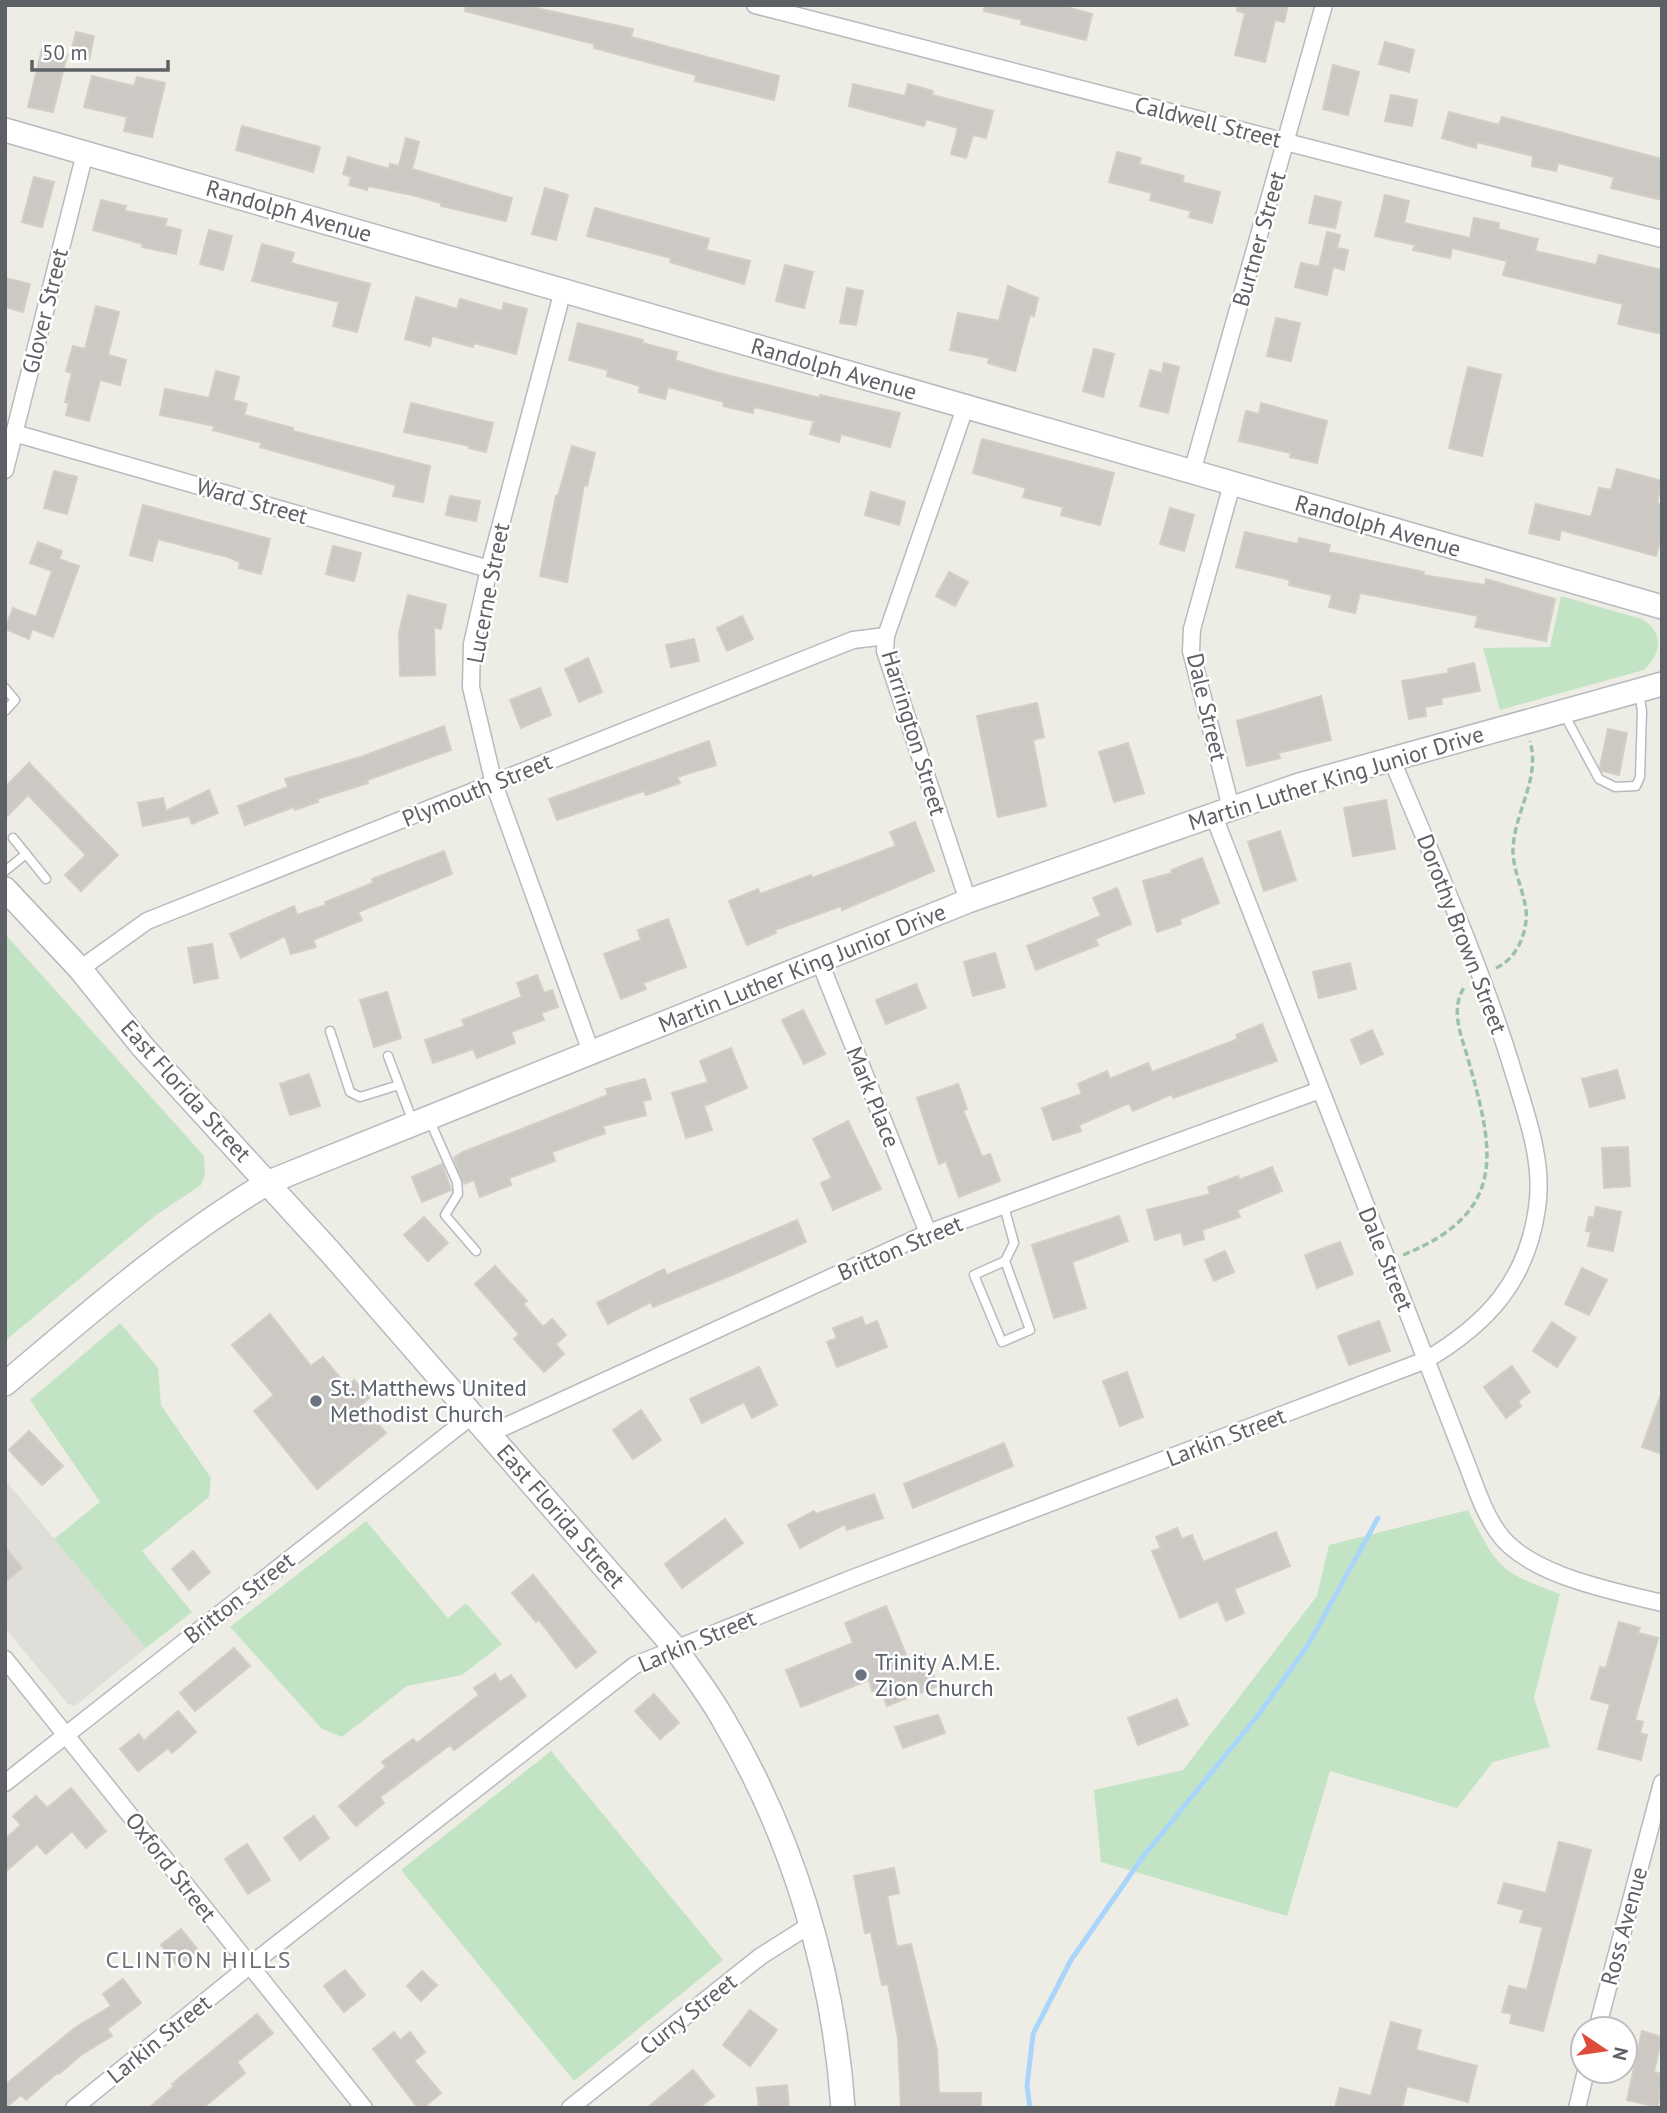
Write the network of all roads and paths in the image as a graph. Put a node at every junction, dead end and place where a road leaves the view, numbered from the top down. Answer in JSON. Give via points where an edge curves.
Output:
{"nodes":[{"id":1,"x":755,"y":5,"type":"edge"},
{"id":2,"x":1324,"y":5,"type":"edge"},
{"id":3,"x":5,"y":130,"type":"edge"},
{"id":4,"x":1287,"y":142,"type":"junction"},
{"id":5,"x":85,"y":153,"type":"junction"},
{"id":6,"x":1662,"y":239,"type":"edge"},
{"id":7,"x":563,"y":290,"type":"junction"},
{"id":8,"x":965,"y":408,"type":"junction"},
{"id":9,"x":15,"y":433,"type":"junction"},
{"id":10,"x":5,"y":470,"type":"edge"},
{"id":11,"x":1192,"y":472,"type":"junction"},
{"id":12,"x":1232,"y":484,"type":"junction"},
{"id":13,"x":489,"y":569,"type":"junction"},
{"id":14,"x":1662,"y":607,"type":"edge"},
{"id":15,"x":886,"y":636,"type":"junction"},
{"id":16,"x":1662,"y":684,"type":"edge"},
{"id":17,"x":5,"y":688,"type":"edge"},
{"id":18,"x":1638,"y":691,"type":"junction"},
{"id":19,"x":5,"y":711,"type":"edge"},
{"id":20,"x":1562,"y":711,"type":"junction"},
{"id":21,"x":1391,"y":758,"type":"junction"},
{"id":22,"x":494,"y":784,"type":"junction"},
{"id":23,"x":1222,"y":811,"type":"junction"},
{"id":24,"x":13,"y":838,"type":"dead end"},
{"id":25,"x":26,"y":854,"type":"junction"},
{"id":26,"x":5,"y":871,"type":"edge"},
{"id":27,"x":46,"y":879,"type":"dead end"},
{"id":28,"x":5,"y":889,"type":"edge"},
{"id":29,"x":968,"y":901,"type":"junction"},
{"id":30,"x":819,"y":960,"type":"junction"},
{"id":31,"x":80,"y":969,"type":"junction"},
{"id":32,"x":330,"y":1031,"type":"dead end"},
{"id":33,"x":592,"y":1052,"type":"junction"},
{"id":34,"x":388,"y":1056,"type":"dead end"},
{"id":35,"x":399,"y":1085,"type":"junction"},
{"id":36,"x":1320,"y":1090,"type":"junction"},
{"id":37,"x":422,"y":1122,"type":"junction"},
{"id":38,"x":269,"y":1182,"type":"junction"},
{"id":39,"x":1004,"y":1206,"type":"junction"},
{"id":40,"x":928,"y":1233,"type":"junction"},
{"id":41,"x":476,"y":1251,"type":"dead end"},
{"id":42,"x":1005,"y":1261,"type":"junction"},
{"id":43,"x":1426,"y":1360,"type":"junction"},
{"id":44,"x":5,"y":1384,"type":"edge"},
{"id":45,"x":474,"y":1414,"type":"junction"},
{"id":46,"x":491,"y":1433,"type":"junction"},
{"id":47,"x":1662,"y":1603,"type":"edge"},
{"id":48,"x":676,"y":1648,"type":"junction"},
{"id":49,"x":5,"y":1659,"type":"edge"},
{"id":50,"x":66,"y":1734,"type":"junction"},
{"id":51,"x":5,"y":1783,"type":"edge"},
{"id":52,"x":1662,"y":1783,"type":"edge"},
{"id":53,"x":810,"y":1925,"type":"junction"},
{"id":54,"x":248,"y":1966,"type":"junction"},
{"id":55,"x":1601,"y":2015,"type":"edge"},
{"id":56,"x":1583,"y":2085,"type":"edge"},
{"id":57,"x":74,"y":2108,"type":"edge"},
{"id":58,"x":363,"y":2108,"type":"edge"},
{"id":59,"x":570,"y":2108,"type":"edge"},
{"id":60,"x":843,"y":2108,"type":"edge"},
{"id":61,"x":1577,"y":2108,"type":"edge"}],
"edges":[{"from":1,"to":4,"type":"street","name":"Caldwell Street"},
{"from":2,"to":4,"type":"street","name":"Burtner Street"},
{"from":3,"to":5,"type":"main road","name":"Randolph Avenue"},
{"from":4,"to":6,"type":"street","name":"Caldwell Street"},
{"from":4,"to":11,"type":"street","name":"Burtner Street"},
{"from":5,"to":7,"type":"main road","name":"Randolph Avenue"},
{"from":5,"to":9,"type":"street","name":"Glover Street"},
{"from":7,"to":8,"type":"main road","name":"Randolph Avenue"},
{"from":7,"to":13,"type":"street","name":"Lucerne Street"},
{"from":8,"to":11,"type":"main road","name":"Randolph Avenue"},
{"from":8,"to":15,"type":"street","name":"Harrington Street"},
{"from":9,"to":10,"type":"street","name":"Glover Street"},
{"from":9,"to":13,"type":"street","name":"Ward Street"},
{"from":11,"to":12,"type":"main road","name":"Randolph Avenue"},
{"from":12,"to":14,"type":"main road","name":"Randolph Avenue"},
{"from":12,"to":23,"type":"street","name":"Dale Street","via":[[1192,629],[1191,651]]},
{"from":13,"to":22,"type":"street","name":"Lucerne Street","via":[[472,644],[471,687]]},
{"from":15,"to":22,"type":"street","name":"Plymouth Street","via":[[853,640]]},
{"from":15,"to":29,"type":"street","name":"Harrington Street","via":[[888,665]]},
{"from":16,"to":18,"type":"main road","name":"Martin Luther King Junior Drive"},
{"from":17,"to":19,"type":"lane","via":[[15,700]]},
{"from":18,"to":20,"type":"main road","name":"Martin Luther King Junior Drive"},
{"from":18,"to":20,"type":"lane","via":[[1642,711],[1636,786],[1615,788],[1599,779]]},
{"from":20,"to":21,"type":"main road","name":"Martin Luther King Junior Drive"},
{"from":21,"to":23,"type":"main road","name":"Martin Luther King Junior Drive"},
{"from":21,"to":43,"type":"street","name":"Dorothy Brown Street","via":[[1489,991],[1528,1118],[1539,1172],[1531,1236],[1505,1294],[1468,1334]]},
{"from":22,"to":31,"type":"street","name":"Plymouth Street","via":[[147,920]]},
{"from":22,"to":33,"type":"street","name":"Lucerne Street"},
{"from":23,"to":29,"type":"main road","name":"Martin Luther King Junior Drive"},
{"from":23,"to":36,"type":"street","name":"Dale Street"},
{"from":24,"to":25,"type":"lane"},
{"from":25,"to":26,"type":"lane"},
{"from":25,"to":27,"type":"lane"},
{"from":28,"to":31,"type":"main road","name":"East Florida Street"},
{"from":29,"to":30,"type":"main road","name":"Martin Luther King Junior Drive"},
{"from":30,"to":33,"type":"main road","name":"Martin Luther King Junior Drive"},
{"from":30,"to":40,"type":"street","name":"Mark Place"},
{"from":31,"to":38,"type":"main road","name":"East Florida Street","via":[[142,1046]]},
{"from":32,"to":35,"type":"lane","via":[[350,1091],[360,1097]]},
{"from":33,"to":37,"type":"main road","name":"Martin Luther King Junior Drive"},
{"from":34,"to":35,"type":"lane"},
{"from":35,"to":37,"type":"lane"},
{"from":36,"to":39,"type":"street","name":"Britton Street"},
{"from":36,"to":43,"type":"street","name":"Dale Street"},
{"from":37,"to":38,"type":"main road","name":"Martin Luther King Junior Drive"},
{"from":37,"to":41,"type":"lane","via":[[457,1182],[458,1194],[445,1215]]},
{"from":38,"to":44,"type":"main road","name":"Martin Luther King Junior Drive","via":[[222,1210],[133,1276]]},
{"from":38,"to":45,"type":"main road","name":"East Florida Street"},
{"from":39,"to":40,"type":"street","name":"Britton Street"},
{"from":39,"to":42,"type":"lane","via":[[1014,1243]]},
{"from":40,"to":46,"type":"street","name":"Britton Street"},
{"from":42,"to":42,"type":"lane","via":[[974,1275],[1002,1342],[1030,1330]]},
{"from":43,"to":47,"type":"street","name":"Dale Street","via":[[1476,1488],[1497,1531],[1516,1553],[1548,1570]]},
{"from":43,"to":48,"type":"street","name":"Larkin Street"},
{"from":45,"to":46,"type":"main road","name":"East Florida Street"},
{"from":45,"to":50,"type":"street","name":"Britton Street"},
{"from":46,"to":48,"type":"main road","name":"East Florida Street"},
{"from":48,"to":53,"type":"main road","name":"East Florida Street","via":[[723,1718],[753,1775],[780,1835]]},
{"from":48,"to":54,"type":"street","name":"Larkin Street","via":[[635,1665],[565,1717]]},
{"from":49,"to":50,"type":"street","name":"Oxford Street"},
{"from":50,"to":51,"type":"street","name":"Britton Street"},
{"from":50,"to":54,"type":"street","name":"Oxford Street"},
{"from":52,"to":55,"type":"street","name":"Ross Avenue"},
{"from":53,"to":59,"type":"street","name":"Curry Street","via":[[761,1956]]},
{"from":53,"to":60,"type":"main road","name":"East Florida Street","via":[[828,1993]]},
{"from":54,"to":57,"type":"street","name":"Larkin Street"},
{"from":54,"to":58,"type":"street","name":"Oxford Street"},
{"from":56,"to":61,"type":"street"}]}
